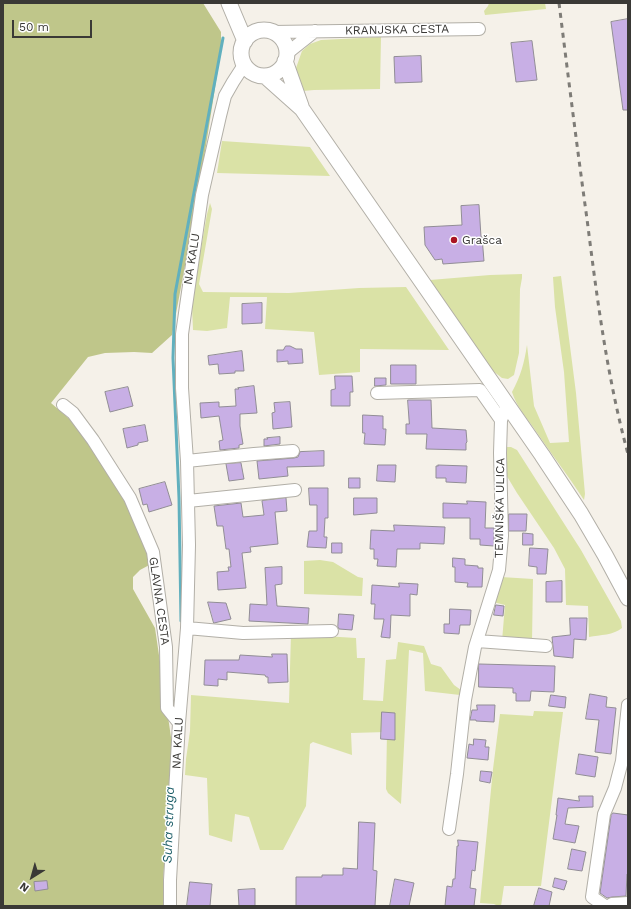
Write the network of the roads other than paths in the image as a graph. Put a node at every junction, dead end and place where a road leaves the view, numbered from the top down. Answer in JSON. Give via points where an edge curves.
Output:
{"nodes":[{"id":1,"x":230,"y":3,"type":"edge"},
{"id":2,"x":479,"y":29,"type":"dead end"},
{"id":3,"x":315,"y":31,"type":"junction"},
{"id":4,"x":266,"y":32,"type":"junction"},
{"id":5,"x":245,"y":41,"type":"junction"},
{"id":6,"x":286,"y":58,"type":"junction"},
{"id":7,"x":244,"y":65,"type":"junction"},
{"id":8,"x":265,"y":76,"type":"junction"},
{"id":9,"x":302,"y":109,"type":"junction"},
{"id":10,"x":377,"y":393,"type":"dead end"},
{"id":11,"x":63,"y":405,"type":"dead end"},
{"id":12,"x":507,"y":406,"type":"junction"},
{"id":13,"x":501,"y":420,"type":"junction"},
{"id":14,"x":293,"y":451,"type":"dead end"},
{"id":15,"x":187,"y":461,"type":"junction"},
{"id":16,"x":295,"y":490,"type":"dead end"},
{"id":17,"x":188,"y":501,"type":"junction"},
{"id":18,"x":628,"y":598,"type":"edge"},
{"id":19,"x":187,"y":628,"type":"junction"},
{"id":20,"x":332,"y":631,"type":"dead end"},
{"id":21,"x":477,"y":640,"type":"junction"},
{"id":22,"x":546,"y":646,"type":"dead end"},
{"id":23,"x":628,"y":705,"type":"edge"},
{"id":24,"x":179,"y":723,"type":"junction"},
{"id":25,"x":449,"y":828,"type":"dead end"},
{"id":26,"x":628,"y":903,"type":"edge"},
{"id":27,"x":170,"y":906,"type":"edge"},
{"id":28,"x":605,"y":906,"type":"edge"},
{"id":29,"x":609,"y":906,"type":"edge"}],
"edges":[{"from":1,"to":4,"type":"main road"},
{"from":1,"to":5,"type":"main road"},
{"from":2,"to":3,"type":"street","name":"KRANJSKA CESTA"},
{"from":3,"to":4,"type":"street","name":"KRANJSKA CESTA"},
{"from":3,"to":6,"type":"street"},
{"from":4,"to":5,"type":"main road","via":[[251,35]]},
{"from":4,"to":6,"type":"main road","via":[[281,39]]},
{"from":5,"to":7,"type":"main road","via":[[241,53]]},
{"from":6,"to":8,"type":"main road","via":[[277,72]]},
{"from":6,"to":9,"type":"main road"},
{"from":7,"to":8,"type":"main road","via":[[253,73]]},
{"from":7,"to":15,"type":"street","name":"NA KALU","via":[[225,96],[202,195],[187,292],[182,334],[182,388]]},
{"from":8,"to":9,"type":"main road"},
{"from":9,"to":12,"type":"main road"},
{"from":10,"to":13,"type":"street","via":[[480,390]]},
{"from":11,"to":24,"type":"street","name":"GLAVNA CESTA","via":[[93,440],[130,498],[153,552],[166,647],[167,708]]},
{"from":12,"to":13,"type":"street"},
{"from":12,"to":18,"type":"main road","via":[[581,514]]},
{"from":13,"to":21,"type":"street","name":"TEMNIŠKA ULICA","via":[[502,536],[498,570]]},
{"from":14,"to":15,"type":"street"},
{"from":15,"to":17,"type":"street","name":"NA KALU"},
{"from":16,"to":17,"type":"street"},
{"from":17,"to":19,"type":"street","name":"NA KALU"},
{"from":19,"to":20,"type":"street","via":[[243,633]]},
{"from":19,"to":24,"type":"street","name":"NA KALU"},
{"from":21,"to":22,"type":"street"},
{"from":21,"to":25,"type":"street","name":"TEMNIŠKA ULICA","via":[[465,700]]},
{"from":23,"to":28,"type":"street","via":[[622,761],[615,788],[604,814],[592,897]]},
{"from":24,"to":27,"type":"street","name":"NA KALU"},
{"from":26,"to":29,"type":"street"}]}
